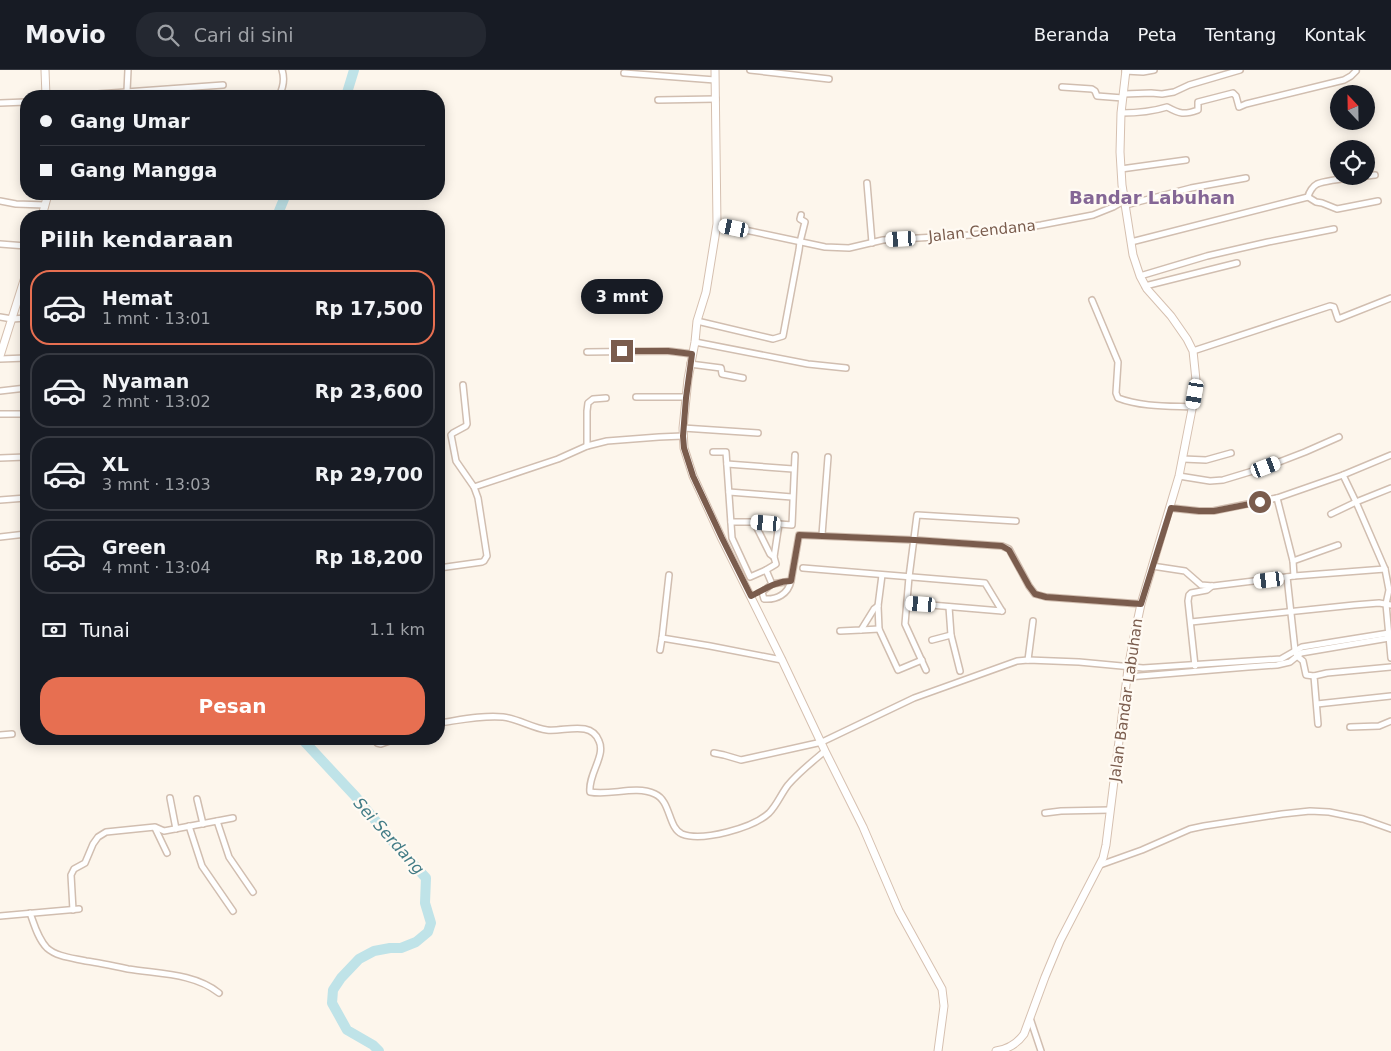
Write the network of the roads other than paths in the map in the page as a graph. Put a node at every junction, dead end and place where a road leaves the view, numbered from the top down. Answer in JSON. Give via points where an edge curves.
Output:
{"nodes":[{"id":1,"x":45,"y":70,"type":"edge"},
{"id":2,"x":128,"y":70,"type":"edge"},
{"id":3,"x":282,"y":70,"type":"edge"},
{"id":4,"x":715,"y":70,"type":"edge"},
{"id":5,"x":750,"y":70,"type":"edge"},
{"id":6,"x":1154,"y":70,"type":"edge"},
{"id":7,"x":1240,"y":70,"type":"edge"},
{"id":8,"x":1126,"y":71,"type":"edge"},
{"id":9,"x":1356,"y":71,"type":"edge"},
{"id":10,"x":624,"y":73,"type":"dead end"},
{"id":11,"x":829,"y":79,"type":"dead end"},
{"id":12,"x":715,"y":80,"type":"junction"},
{"id":13,"x":222,"y":85,"type":"dead end"},
{"id":14,"x":1062,"y":88,"type":"dead end"},
{"id":15,"x":46,"y":90,"type":"edge"},
{"id":16,"x":126,"y":90,"type":"edge"},
{"id":17,"x":152,"y":90,"type":"edge"},
{"id":18,"x":282,"y":90,"type":"edge"},
{"id":19,"x":1124,"y":96,"type":"junction"},
{"id":20,"x":716,"y":99,"type":"junction"},
{"id":21,"x":658,"y":100,"type":"dead end"},
{"id":22,"x":20,"y":102,"type":"edge"},
{"id":23,"x":0,"y":103,"type":"edge"},
{"id":24,"x":1121,"y":113,"type":"junction"},
{"id":25,"x":1186,"y":160,"type":"dead end"},
{"id":26,"x":1121,"y":169,"type":"junction"},
{"id":27,"x":1246,"y":178,"type":"dead end"},
{"id":28,"x":867,"y":182,"type":"dead end"},
{"id":29,"x":1330,"y":182,"type":"edge"},
{"id":30,"x":1308,"y":197,"type":"junction"},
{"id":31,"x":46,"y":200,"type":"edge"},
{"id":32,"x":0,"y":201,"type":"edge"},
{"id":33,"x":1378,"y":201,"type":"dead end"},
{"id":34,"x":1126,"y":203,"type":"junction"},
{"id":35,"x":45,"y":205,"type":"junction"},
{"id":36,"x":44,"y":210,"type":"edge"},
{"id":37,"x":801,"y":215,"type":"dead end"},
{"id":38,"x":717,"y":224,"type":"junction"},
{"id":39,"x":1334,"y":229,"type":"dead end"},
{"id":40,"x":800,"y":242,"type":"junction"},
{"id":41,"x":1131,"y":242,"type":"junction"},
{"id":42,"x":872,"y":243,"type":"junction"},
{"id":43,"x":0,"y":244,"type":"edge"},
{"id":44,"x":20,"y":246,"type":"edge"},
{"id":45,"x":1237,"y":263,"type":"dead end"},
{"id":46,"x":1140,"y":276,"type":"junction"},
{"id":47,"x":1146,"y":286,"type":"junction"},
{"id":48,"x":20,"y":293,"type":"edge"},
{"id":49,"x":1391,"y":298,"type":"edge"},
{"id":50,"x":1092,"y":300,"type":"dead end"},
{"id":51,"x":0,"y":317,"type":"edge"},
{"id":52,"x":20,"y":318,"type":"edge"},
{"id":53,"x":12,"y":319,"type":"junction"},
{"id":54,"x":697,"y":322,"type":"junction"},
{"id":55,"x":695,"y":342,"type":"junction"},
{"id":56,"x":1193,"y":351,"type":"junction"},
{"id":57,"x":588,"y":352,"type":"dead end"},
{"id":58,"x":692,"y":354,"type":"junction"},
{"id":59,"x":0,"y":358,"type":"edge"},
{"id":60,"x":20,"y":358,"type":"edge"},
{"id":61,"x":690,"y":364,"type":"junction"},
{"id":62,"x":846,"y":368,"type":"dead end"},
{"id":63,"x":743,"y":378,"type":"dead end"},
{"id":64,"x":463,"y":385,"type":"dead end"},
{"id":65,"x":20,"y":389,"type":"edge"},
{"id":66,"x":0,"y":391,"type":"edge"},
{"id":67,"x":606,"y":398,"type":"dead end"},
{"id":68,"x":636,"y":398,"type":"dead end"},
{"id":69,"x":686,"y":398,"type":"junction"},
{"id":70,"x":1193,"y":407,"type":"junction"},
{"id":71,"x":0,"y":414,"type":"edge"},
{"id":72,"x":20,"y":414,"type":"edge"},
{"id":73,"x":683,"y":428,"type":"junction"},
{"id":74,"x":758,"y":433,"type":"dead end"},
{"id":75,"x":683,"y":436,"type":"junction"},
{"id":76,"x":1339,"y":437,"type":"dead end"},
{"id":77,"x":587,"y":446,"type":"junction"},
{"id":78,"x":713,"y":452,"type":"dead end"},
{"id":79,"x":1231,"y":453,"type":"dead end"},
{"id":80,"x":795,"y":455,"type":"dead end"},
{"id":81,"x":1391,"y":455,"type":"edge"},
{"id":82,"x":20,"y":457,"type":"edge"},
{"id":83,"x":828,"y":457,"type":"dead end"},
{"id":84,"x":0,"y":458,"type":"edge"},
{"id":85,"x":1183,"y":459,"type":"junction"},
{"id":86,"x":727,"y":464,"type":"junction"},
{"id":87,"x":793,"y":469,"type":"junction"},
{"id":88,"x":1343,"y":475,"type":"junction"},
{"id":89,"x":1179,"y":476,"type":"junction"},
{"id":90,"x":474,"y":487,"type":"junction"},
{"id":91,"x":1391,"y":488,"type":"edge"},
{"id":92,"x":728,"y":492,"type":"junction"},
{"id":93,"x":792,"y":497,"type":"junction"},
{"id":94,"x":20,"y":498,"type":"edge"},
{"id":95,"x":1277,"y":498,"type":"junction"},
{"id":96,"x":0,"y":500,"type":"edge"},
{"id":97,"x":1356,"y":502,"type":"junction"},
{"id":98,"x":1171,"y":508,"type":"junction"},
{"id":99,"x":1331,"y":514,"type":"dead end"},
{"id":100,"x":1016,"y":521,"type":"dead end"},
{"id":101,"x":730,"y":522,"type":"junction"},
{"id":102,"x":754,"y":522,"type":"junction"},
{"id":103,"x":779,"y":524,"type":"junction"},
{"id":104,"x":20,"y":534,"type":"edge"},
{"id":105,"x":0,"y":536,"type":"edge"},
{"id":106,"x":822,"y":536,"type":"junction"},
{"id":107,"x":915,"y":540,"type":"junction"},
{"id":108,"x":1338,"y":545,"type":"dead end"},
{"id":109,"x":774,"y":557,"type":"junction"},
{"id":110,"x":1293,"y":561,"type":"junction"},
{"id":111,"x":1152,"y":566,"type":"junction"},
{"id":112,"x":445,"y":567,"type":"edge"},
{"id":113,"x":803,"y":568,"type":"dead end"},
{"id":114,"x":1384,"y":569,"type":"junction"},
{"id":115,"x":766,"y":570,"type":"junction"},
{"id":116,"x":669,"y":575,"type":"dead end"},
{"id":117,"x":882,"y":575,"type":"junction"},
{"id":118,"x":1294,"y":576,"type":"junction"},
{"id":119,"x":909,"y":577,"type":"junction"},
{"id":120,"x":1287,"y":577,"type":"junction"},
{"id":121,"x":791,"y":581,"type":"junction"},
{"id":122,"x":772,"y":584,"type":"junction"},
{"id":123,"x":1213,"y":586,"type":"junction"},
{"id":124,"x":762,"y":592,"type":"junction"},
{"id":125,"x":764,"y":598,"type":"junction"},
{"id":126,"x":752,"y":600,"type":"junction"},
{"id":127,"x":907,"y":604,"type":"junction"},
{"id":128,"x":1141,"y":604,"type":"junction"},
{"id":129,"x":878,"y":606,"type":"junction"},
{"id":130,"x":949,"y":607,"type":"junction"},
{"id":131,"x":1389,"y":607,"type":"edge"},
{"id":132,"x":1291,"y":611,"type":"junction"},
{"id":133,"x":1033,"y":621,"type":"dead end"},
{"id":134,"x":1192,"y":622,"type":"junction"},
{"id":135,"x":879,"y":629,"type":"junction"},
{"id":136,"x":861,"y":630,"type":"junction"},
{"id":137,"x":840,"y":631,"type":"dead end"},
{"id":138,"x":951,"y":635,"type":"junction"},
{"id":139,"x":1389,"y":636,"type":"junction"},
{"id":140,"x":662,"y":638,"type":"junction"},
{"id":141,"x":932,"y":640,"type":"dead end"},
{"id":142,"x":1391,"y":649,"type":"edge"},
{"id":143,"x":660,"y":650,"type":"dead end"},
{"id":144,"x":1296,"y":653,"type":"junction"},
{"id":145,"x":1391,"y":658,"type":"edge"},
{"id":146,"x":782,"y":660,"type":"junction"},
{"id":147,"x":922,"y":660,"type":"junction"},
{"id":148,"x":1028,"y":660,"type":"junction"},
{"id":149,"x":1195,"y":665,"type":"junction"},
{"id":150,"x":1161,"y":666,"type":"junction"},
{"id":151,"x":1129,"y":667,"type":"junction"},
{"id":152,"x":1391,"y":667,"type":"edge"},
{"id":153,"x":926,"y":670,"type":"dead end"},
{"id":154,"x":960,"y":671,"type":"dead end"},
{"id":155,"x":1196,"y":672,"type":"junction"},
{"id":156,"x":1161,"y":674,"type":"junction"},
{"id":157,"x":1314,"y":676,"type":"junction"},
{"id":158,"x":1128,"y":677,"type":"junction"},
{"id":159,"x":1391,"y":696,"type":"edge"},
{"id":160,"x":1317,"y":704,"type":"junction"},
{"id":161,"x":445,"y":722,"type":"edge"},
{"id":162,"x":1391,"y":722,"type":"edge"},
{"id":163,"x":1318,"y":724,"type":"dead end"},
{"id":164,"x":1350,"y":727,"type":"dead end"},
{"id":165,"x":12,"y":734,"type":"dead end"},
{"id":166,"x":0,"y":735,"type":"edge"},
{"id":167,"x":822,"y":742,"type":"junction"},
{"id":168,"x":825,"y":751,"type":"junction"},
{"id":169,"x":714,"y":753,"type":"dead end"},
{"id":170,"x":170,"y":798,"type":"dead end"},
{"id":171,"x":198,"y":799,"type":"dead end"},
{"id":172,"x":1110,"y":810,"type":"junction"},
{"id":173,"x":1045,"y":812,"type":"dead end"},
{"id":174,"x":233,"y":818,"type":"dead end"},
{"id":175,"x":217,"y":821,"type":"junction"},
{"id":176,"x":203,"y":824,"type":"junction"},
{"id":177,"x":188,"y":826,"type":"junction"},
{"id":178,"x":155,"y":827,"type":"junction"},
{"id":179,"x":176,"y":829,"type":"junction"},
{"id":180,"x":1391,"y":829,"type":"edge"},
{"id":181,"x":167,"y":853,"type":"dead end"},
{"id":182,"x":1100,"y":865,"type":"junction"},
{"id":183,"x":253,"y":892,"type":"dead end"},
{"id":184,"x":80,"y":909,"type":"dead end"},
{"id":185,"x":73,"y":910,"type":"junction"},
{"id":186,"x":233,"y":911,"type":"dead end"},
{"id":187,"x":30,"y":914,"type":"junction"},
{"id":188,"x":0,"y":916,"type":"edge"},
{"id":189,"x":219,"y":994,"type":"dead end"},
{"id":190,"x":1030,"y":1018,"type":"junction"},
{"id":191,"x":938,"y":1051,"type":"edge"},
{"id":192,"x":996,"y":1051,"type":"edge"},
{"id":193,"x":1041,"y":1051,"type":"edge"}],
"edges":[{"from":1,"to":15,"type":"main road"},
{"from":2,"to":16,"type":"street"},
{"from":3,"to":18,"type":"street"},
{"from":4,"to":12,"type":"main road"},
{"from":5,"to":11,"type":"street"},
{"from":6,"to":8,"type":"street"},
{"from":7,"to":19,"type":"street","via":[[1174,92]]},
{"from":8,"to":19,"type":"main road","name":"Jalan Bandar Labuhan"},
{"from":9,"to":24,"type":"street","via":[[1344,80],[1239,107],[1233,93],[1198,102],[1198,110],[1180,114],[1167,108]]},
{"from":10,"to":12,"type":"street"},
{"from":12,"to":20,"type":"main road"},
{"from":13,"to":17,"type":"street"},
{"from":14,"to":19,"type":"street","via":[[1093,89],[1099,97]]},
{"from":19,"to":24,"type":"main road","name":"Jalan Bandar Labuhan"},
{"from":20,"to":21,"type":"street"},
{"from":20,"to":38,"type":"main road"},
{"from":22,"to":23,"type":"street"},
{"from":24,"to":26,"type":"main road","name":"Jalan Bandar Labuhan"},
{"from":25,"to":26,"type":"street"},
{"from":26,"to":34,"type":"main road","name":"Jalan Bandar Labuhan"},
{"from":27,"to":34,"type":"street","name":"Jalan Cendana"},
{"from":28,"to":42,"type":"street"},
{"from":29,"to":30,"type":"street","via":[[1318,184]]},
{"from":30,"to":33,"type":"street","via":[[1334,209]]},
{"from":30,"to":41,"type":"street"},
{"from":31,"to":35,"type":"main road"},
{"from":32,"to":35,"type":"street"},
{"from":34,"to":41,"type":"main road","name":"Jalan Bandar Labuhan"},
{"from":34,"to":42,"type":"street","name":"Jalan Cendana","via":[[1093,215],[1041,225]]},
{"from":35,"to":36,"type":"main road"},
{"from":37,"to":40,"type":"street","via":[[805,222]]},
{"from":38,"to":40,"type":"street","name":"Jalan Cendana"},
{"from":38,"to":54,"type":"main road","via":[[706,292]]},
{"from":39,"to":46,"type":"street","via":[[1206,256]]},
{"from":40,"to":42,"type":"street","name":"Jalan Cendana","via":[[850,248]]},
{"from":40,"to":54,"type":"street","via":[[783,336],[773,339]]},
{"from":41,"to":46,"type":"main road","name":"Jalan Bandar Labuhan"},
{"from":43,"to":44,"type":"street"},
{"from":45,"to":47,"type":"street"},
{"from":46,"to":47,"type":"main road","name":"Jalan Bandar Labuhan"},
{"from":47,"to":56,"type":"main road","name":"Jalan Bandar Labuhan","via":[[1182,331]]},
{"from":48,"to":53,"type":"main road"},
{"from":49,"to":56,"type":"street","via":[[1338,319],[1334,307],[1330,306]]},
{"from":50,"to":70,"type":"street","via":[[1118,362],[1118,398],[1151,405]]},
{"from":51,"to":53,"type":"street"},
{"from":52,"to":53,"type":"street"},
{"from":53,"to":59,"type":"main road"},
{"from":54,"to":55,"type":"main road"},
{"from":55,"to":58,"type":"main road"},
{"from":55,"to":62,"type":"street","via":[[808,364]]},
{"from":56,"to":70,"type":"main road","name":"Jalan Bandar Labuhan","via":[[1196,380]]},
{"from":57,"to":58,"type":"street"},
{"from":58,"to":61,"type":"main road"},
{"from":59,"to":60,"type":"street"},
{"from":61,"to":63,"type":"street","via":[[721,368],[722,374]]},
{"from":61,"to":69,"type":"main road"},
{"from":64,"to":90,"type":"street","via":[[467,424],[451,435],[456,461]]},
{"from":65,"to":66,"type":"street"},
{"from":67,"to":77,"type":"street","via":[[588,402]]},
{"from":68,"to":69,"type":"street"},
{"from":69,"to":73,"type":"main road"},
{"from":70,"to":85,"type":"main road","name":"Jalan Bandar Labuhan"},
{"from":71,"to":72,"type":"street"},
{"from":73,"to":74,"type":"street"},
{"from":73,"to":75,"type":"main road"},
{"from":75,"to":77,"type":"street","via":[[607,441]]},
{"from":75,"to":126,"type":"main road","via":[[693,476]]},
{"from":76,"to":89,"type":"street","via":[[1274,464],[1223,480],[1214,482]]},
{"from":77,"to":90,"type":"street","via":[[558,460]]},
{"from":78,"to":86,"type":"street","via":[[726,452]]},
{"from":79,"to":85,"type":"street","via":[[1206,460]]},
{"from":80,"to":87,"type":"street"},
{"from":81,"to":88,"type":"street"},
{"from":82,"to":84,"type":"street"},
{"from":83,"to":106,"type":"street"},
{"from":85,"to":89,"type":"main road","name":"Jalan Bandar Labuhan"},
{"from":86,"to":87,"type":"street"},
{"from":86,"to":92,"type":"street"},
{"from":87,"to":93,"type":"street"},
{"from":88,"to":95,"type":"street"},
{"from":88,"to":97,"type":"street"},
{"from":89,"to":98,"type":"main road","name":"Jalan Bandar Labuhan"},
{"from":90,"to":112,"type":"street","via":[[479,501],[486,559]]},
{"from":91,"to":97,"type":"street"},
{"from":92,"to":93,"type":"street"},
{"from":92,"to":101,"type":"street"},
{"from":93,"to":103,"type":"street","via":[[792,525]]},
{"from":94,"to":96,"type":"street"},
{"from":95,"to":98,"type":"street","via":[[1214,511]]},
{"from":95,"to":110,"type":"street"},
{"from":97,"to":99,"type":"street"},
{"from":97,"to":114,"type":"street"},
{"from":98,"to":111,"type":"main road","name":"Jalan Bandar Labuhan"},
{"from":100,"to":107,"type":"street","via":[[918,515]]},
{"from":101,"to":102,"type":"street"},
{"from":101,"to":115,"type":"street","via":[[732,538],[750,577]]},
{"from":102,"to":103,"type":"street"},
{"from":102,"to":109,"type":"street"},
{"from":103,"to":109,"type":"street"},
{"from":104,"to":105,"type":"street"},
{"from":106,"to":107,"type":"street"},
{"from":106,"to":121,"type":"street","via":[[799,535]]},
{"from":107,"to":119,"type":"street"},
{"from":107,"to":128,"type":"street","via":[[1002,546],[1009,550],[1035,594]]},
{"from":108,"to":110,"type":"street"},
{"from":109,"to":115,"type":"street","via":[[776,564]]},
{"from":110,"to":118,"type":"street"},
{"from":111,"to":123,"type":"street","via":[[1185,571],[1201,585]]},
{"from":111,"to":128,"type":"main road","name":"Jalan Bandar Labuhan"},
{"from":113,"to":117,"type":"street"},
{"from":114,"to":118,"type":"street"},
{"from":114,"to":131,"type":"street"},
{"from":115,"to":122,"type":"street"},
{"from":116,"to":140,"type":"street"},
{"from":117,"to":119,"type":"street"},
{"from":117,"to":129,"type":"street"},
{"from":118,"to":120,"type":"street"},
{"from":119,"to":127,"type":"street"},
{"from":119,"to":130,"type":"street","via":[[985,583],[1002,610]]},
{"from":120,"to":123,"type":"street"},
{"from":120,"to":132,"type":"street"},
{"from":121,"to":122,"type":"street"},
{"from":121,"to":125,"type":"street","via":[[785,594]]},
{"from":122,"to":124,"type":"street"},
{"from":123,"to":134,"type":"street","via":[[1189,595]]},
{"from":124,"to":125,"type":"street"},
{"from":124,"to":126,"type":"street"},
{"from":125,"to":126,"type":"street"},
{"from":126,"to":146,"type":"main road"},
{"from":127,"to":130,"type":"street"},
{"from":127,"to":147,"type":"street","via":[[905,624]]},
{"from":128,"to":151,"type":"main road","name":"Jalan Bandar Labuhan"},
{"from":129,"to":135,"type":"street"},
{"from":129,"to":136,"type":"street"},
{"from":130,"to":138,"type":"street"},
{"from":131,"to":132,"type":"street","via":[[1363,604]]},
{"from":131,"to":139,"type":"street"},
{"from":132,"to":134,"type":"street"},
{"from":132,"to":144,"type":"street"},
{"from":133,"to":148,"type":"street"},
{"from":134,"to":149,"type":"street"},
{"from":135,"to":136,"type":"street"},
{"from":135,"to":147,"type":"street","via":[[898,670]]},
{"from":136,"to":137,"type":"street"},
{"from":138,"to":141,"type":"street"},
{"from":138,"to":154,"type":"street"},
{"from":139,"to":142,"type":"street"},
{"from":139,"to":144,"type":"street"},
{"from":140,"to":143,"type":"street"},
{"from":140,"to":146,"type":"street"},
{"from":142,"to":145,"type":"street"},
{"from":144,"to":149,"type":"street","via":[[1281,658]]},
{"from":144,"to":155,"type":"street","via":[[1290,662],[1277,665]]},
{"from":144,"to":157,"type":"street","via":[[1303,661],[1306,675]]},
{"from":146,"to":167,"type":"main road"},
{"from":147,"to":153,"type":"street"},
{"from":148,"to":151,"type":"street"},
{"from":148,"to":167,"type":"street","via":[[999,667],[914,698]]},
{"from":149,"to":150,"type":"street"},
{"from":149,"to":155,"type":"street"},
{"from":150,"to":151,"type":"street"},
{"from":150,"to":156,"type":"street"},
{"from":151,"to":158,"type":"main road","name":"Jalan Bandar Labuhan"},
{"from":152,"to":157,"type":"street"},
{"from":155,"to":156,"type":"street"},
{"from":156,"to":158,"type":"street"},
{"from":157,"to":160,"type":"street"},
{"from":158,"to":172,"type":"main road","name":"Jalan Bandar Labuhan"},
{"from":159,"to":160,"type":"street"},
{"from":160,"to":163,"type":"street"},
{"from":161,"to":168,"type":"street","via":[[496,717],[548,730],[589,730],[599,739],[601,748],[590,792],[654,793],[662,799],[678,831],[699,837],[731,830],[764,817],[796,775]]},
{"from":162,"to":164,"type":"street","via":[[1379,726]]},
{"from":165,"to":166,"type":"street"},
{"from":167,"to":168,"type":"main road"},
{"from":167,"to":169,"type":"street","via":[[741,760]]},
{"from":168,"to":191,"type":"main road","via":[[863,827],[899,911],[942,991],[944,1006]]},
{"from":170,"to":179,"type":"street"},
{"from":171,"to":176,"type":"street"},
{"from":172,"to":173,"type":"street"},
{"from":172,"to":182,"type":"main road","name":"Jalan Bandar Labuhan"},
{"from":174,"to":175,"type":"street"},
{"from":175,"to":176,"type":"street"},
{"from":175,"to":183,"type":"street","via":[[228,857]]},
{"from":176,"to":177,"type":"street"},
{"from":177,"to":179,"type":"street"},
{"from":177,"to":186,"type":"street","via":[[202,866]]},
{"from":178,"to":179,"type":"street","via":[[164,831]]},
{"from":178,"to":181,"type":"street"},
{"from":178,"to":185,"type":"street","via":[[106,832],[98,837],[85,863],[71,875]]},
{"from":180,"to":182,"type":"street","via":[[1329,812],[1275,815],[1190,829]]},
{"from":182,"to":190,"type":"main road","name":"Jalan Bandar Labuhan","via":[[1060,941]]},
{"from":184,"to":185,"type":"street"},
{"from":185,"to":187,"type":"street"},
{"from":187,"to":188,"type":"street"},
{"from":187,"to":189,"type":"street","via":[[47,948],[64,956],[169,974],[196,981]]},
{"from":190,"to":192,"type":"main road","name":"Jalan Bandar Labuhan","via":[[1018,1042]]},
{"from":190,"to":193,"type":"street"}]}
